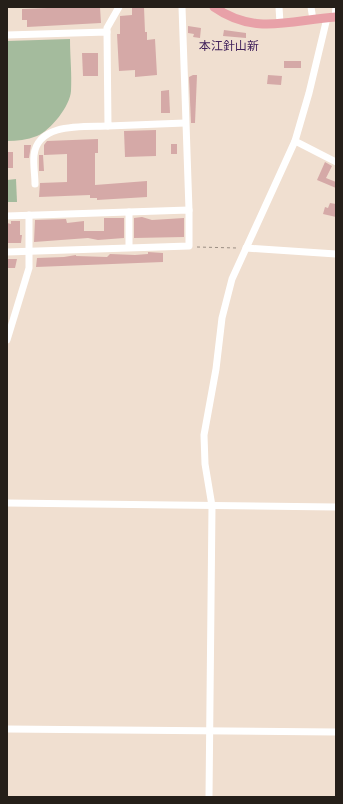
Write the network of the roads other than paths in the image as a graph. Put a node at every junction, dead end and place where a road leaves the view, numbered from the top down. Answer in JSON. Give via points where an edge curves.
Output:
{"nodes":[{"id":1,"x":119,"y":7,"type":"edge"},
{"id":2,"x":182,"y":7,"type":"edge"},
{"id":3,"x":214,"y":7,"type":"edge"},
{"id":4,"x":279,"y":7,"type":"edge"},
{"id":5,"x":311,"y":7,"type":"edge"},
{"id":6,"x":336,"y":7,"type":"edge"},
{"id":7,"x":333,"y":17,"type":"edge"},
{"id":8,"x":313,"y":20,"type":"junction"},
{"id":9,"x":280,"y":23,"type":"junction"},
{"id":10,"x":106,"y":32,"type":"junction"},
{"id":11,"x":7,"y":35,"type":"edge"},
{"id":12,"x":185,"y":123,"type":"junction"},
{"id":13,"x":108,"y":126,"type":"junction"},
{"id":14,"x":295,"y":141,"type":"junction"},
{"id":15,"x":336,"y":162,"type":"edge"},
{"id":16,"x":35,"y":184,"type":"dead end"},
{"id":17,"x":189,"y":210,"type":"junction"},
{"id":18,"x":129,"y":212,"type":"junction"},
{"id":19,"x":29,"y":215,"type":"junction"},
{"id":20,"x":7,"y":216,"type":"edge"},
{"id":21,"x":129,"y":247,"type":"junction"},
{"id":22,"x":246,"y":248,"type":"junction"},
{"id":23,"x":29,"y":251,"type":"junction"},
{"id":24,"x":7,"y":252,"type":"edge"},
{"id":25,"x":336,"y":254,"type":"edge"},
{"id":26,"x":7,"y":340,"type":"edge"},
{"id":27,"x":212,"y":502,"type":"junction"},
{"id":28,"x":7,"y":503,"type":"edge"},
{"id":29,"x":336,"y":507,"type":"edge"},
{"id":30,"x":7,"y":730,"type":"edge"},
{"id":31,"x":210,"y":731,"type":"junction"},
{"id":32,"x":336,"y":732,"type":"edge"},
{"id":33,"x":209,"y":797,"type":"edge"}],
"edges":[{"from":1,"to":10,"type":"street"},
{"from":2,"to":12,"type":"street"},
{"from":3,"to":9,"type":"main road","via":[[240,21]]},
{"from":4,"to":9,"type":"street"},
{"from":5,"to":8,"type":"street"},
{"from":6,"to":7,"type":"street"},
{"from":7,"to":8,"type":"main road"},
{"from":7,"to":14,"type":"street"},
{"from":8,"to":9,"type":"main road"},
{"from":10,"to":11,"type":"street"},
{"from":10,"to":13,"type":"street"},
{"from":12,"to":13,"type":"street"},
{"from":12,"to":17,"type":"street"},
{"from":13,"to":16,"type":"street","via":[[74,127],[58,130],[41,138],[34,154]]},
{"from":14,"to":15,"type":"street"},
{"from":14,"to":22,"type":"street"},
{"from":17,"to":18,"type":"street"},
{"from":17,"to":21,"type":"street","via":[[189,246]]},
{"from":18,"to":19,"type":"street"},
{"from":18,"to":21,"type":"street"},
{"from":19,"to":20,"type":"street"},
{"from":19,"to":23,"type":"street"},
{"from":21,"to":23,"type":"street"},
{"from":22,"to":25,"type":"street"},
{"from":22,"to":27,"type":"street","via":[[232,279],[222,318],[216,369],[206,418],[204,450]]},
{"from":23,"to":24,"type":"street"},
{"from":23,"to":26,"type":"street","via":[[29,268]]},
{"from":27,"to":28,"type":"street"},
{"from":27,"to":29,"type":"street"},
{"from":27,"to":31,"type":"street"},
{"from":30,"to":31,"type":"street"},
{"from":31,"to":32,"type":"street"},
{"from":31,"to":33,"type":"street"}]}
